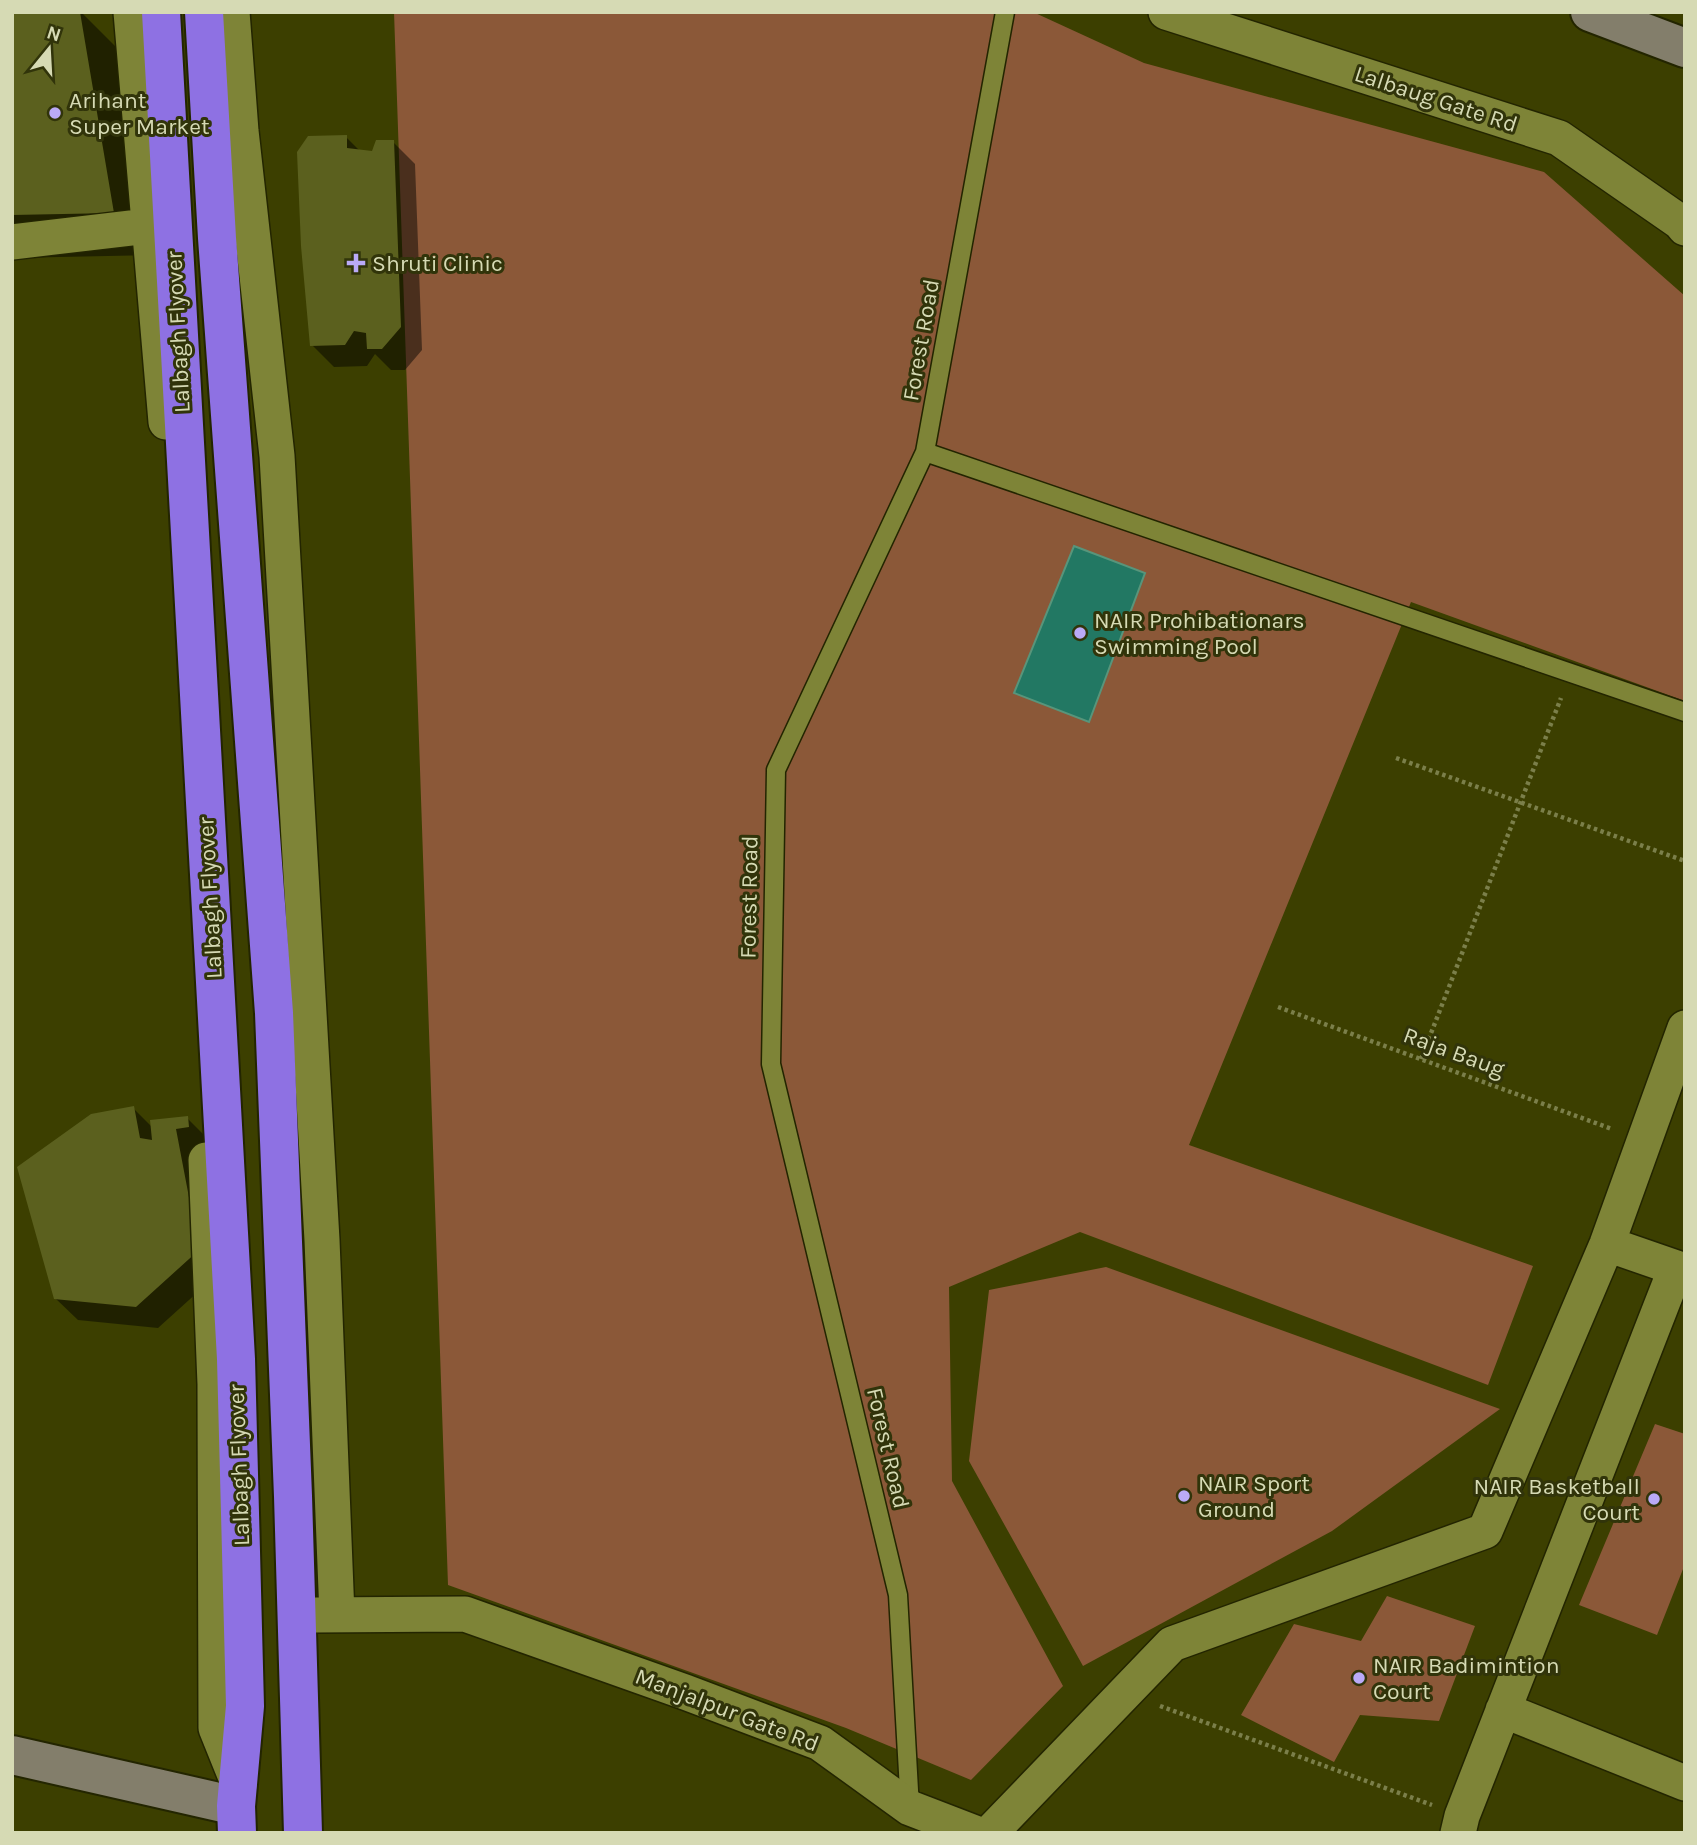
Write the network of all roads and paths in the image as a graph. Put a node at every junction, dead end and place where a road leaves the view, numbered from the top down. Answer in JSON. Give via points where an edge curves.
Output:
{"nodes":[{"id":1,"x":131,"y":12,"type":"edge"},
{"id":2,"x":161,"y":12,"type":"edge"},
{"id":3,"x":204,"y":12,"type":"edge"},
{"id":4,"x":233,"y":12,"type":"edge"},
{"id":5,"x":1005,"y":12,"type":"edge"},
{"id":6,"x":1166,"y":12,"type":"edge"},
{"id":7,"x":1590,"y":12,"type":"edge"},
{"id":8,"x":1638,"y":12,"type":"edge"},
{"id":9,"x":1685,"y":30,"type":"edge"},
{"id":10,"x":1685,"y":48,"type":"edge"},
{"id":11,"x":148,"y":226,"type":"junction"},
{"id":12,"x":1685,"y":228,"type":"edge"},
{"id":13,"x":12,"y":242,"type":"edge"},
{"id":14,"x":925,"y":453,"type":"junction"},
{"id":15,"x":1571,"y":672,"type":"junction"},
{"id":16,"x":1685,"y":712,"type":"edge"},
{"id":17,"x":1396,"y":758,"type":"dead end"},
{"id":18,"x":1521,"y":802,"type":"junction"},
{"id":19,"x":1685,"y":861,"type":"edge"},
{"id":20,"x":1279,"y":1007,"type":"dead end"},
{"id":21,"x":1685,"y":1028,"type":"edge"},
{"id":22,"x":1421,"y":1059,"type":"junction"},
{"id":23,"x":1617,"y":1130,"type":"dead end"},
{"id":24,"x":1607,"y":1244,"type":"junction"},
{"id":25,"x":1680,"y":1270,"type":"edge"},
{"id":26,"x":295,"y":1615,"type":"junction"},
{"id":27,"x":337,"y":1615,"type":"junction"},
{"id":28,"x":1152,"y":1702,"type":"dead end"},
{"id":29,"x":1503,"y":1710,"type":"junction"},
{"id":30,"x":12,"y":1755,"type":"edge"},
{"id":31,"x":1685,"y":1783,"type":"edge"},
{"id":32,"x":237,"y":1808,"type":"edge"},
{"id":33,"x":910,"y":1808,"type":"junction"},
{"id":34,"x":1460,"y":1825,"type":"edge"},
{"id":35,"x":303,"y":1833,"type":"edge"},
{"id":36,"x":975,"y":1833,"type":"edge"},
{"id":37,"x":990,"y":1833,"type":"edge"}],
"edges":[{"from":1,"to":11,"type":"street"},
{"from":2,"to":32,"type":"highway","name":"Lalbagh Flyover","via":[[236,1359],[245,1706]]},
{"from":3,"to":26,"type":"highway","name":"Lalbagh Flyover","via":[[274,1013]]},
{"from":4,"to":27,"type":"street","via":[[241,131],[277,456],[320,1212]]},
{"from":5,"to":14,"type":"lane","name":"Forest Road"},
{"from":6,"to":12,"type":"street","name":"Lalbaug Gate Rd","via":[[1559,138]]},
{"from":7,"to":10,"type":"street"},
{"from":8,"to":9,"type":"street"},
{"from":11,"to":13,"type":"street"},
{"from":11,"to":32,"type":"street","via":[[187,645],[215,1384],[216,1728]]},
{"from":14,"to":15,"type":"lane"},
{"from":14,"to":33,"type":"lane","name":"Forest Road","via":[[776,770],[771,1064],[898,1595]]},
{"from":15,"to":16,"type":"lane"},
{"from":15,"to":18,"type":"path"},
{"from":17,"to":18,"type":"path"},
{"from":18,"to":19,"type":"path"},
{"from":18,"to":22,"type":"path"},
{"from":20,"to":22,"type":"path","name":"Raja Baug"},
{"from":21,"to":24,"type":"street"},
{"from":22,"to":23,"type":"path","name":"Raja Baug"},
{"from":24,"to":25,"type":"street"},
{"from":24,"to":37,"type":"street","via":[[1485,1531],[1172,1644]]},
{"from":25,"to":29,"type":"street"},
{"from":26,"to":27,"type":"street","name":"Manjalpur Gate Rd"},
{"from":26,"to":35,"type":"highway","name":"Lalbagh Flyover"},
{"from":27,"to":33,"type":"street","name":"Manjalpur Gate Rd","via":[[465,1614],[820,1744]]},
{"from":28,"to":34,"type":"path"},
{"from":29,"to":31,"type":"street"},
{"from":29,"to":34,"type":"street"},
{"from":30,"to":32,"type":"street"},
{"from":33,"to":36,"type":"street","name":"Manjalpur Gate Rd"}]}
